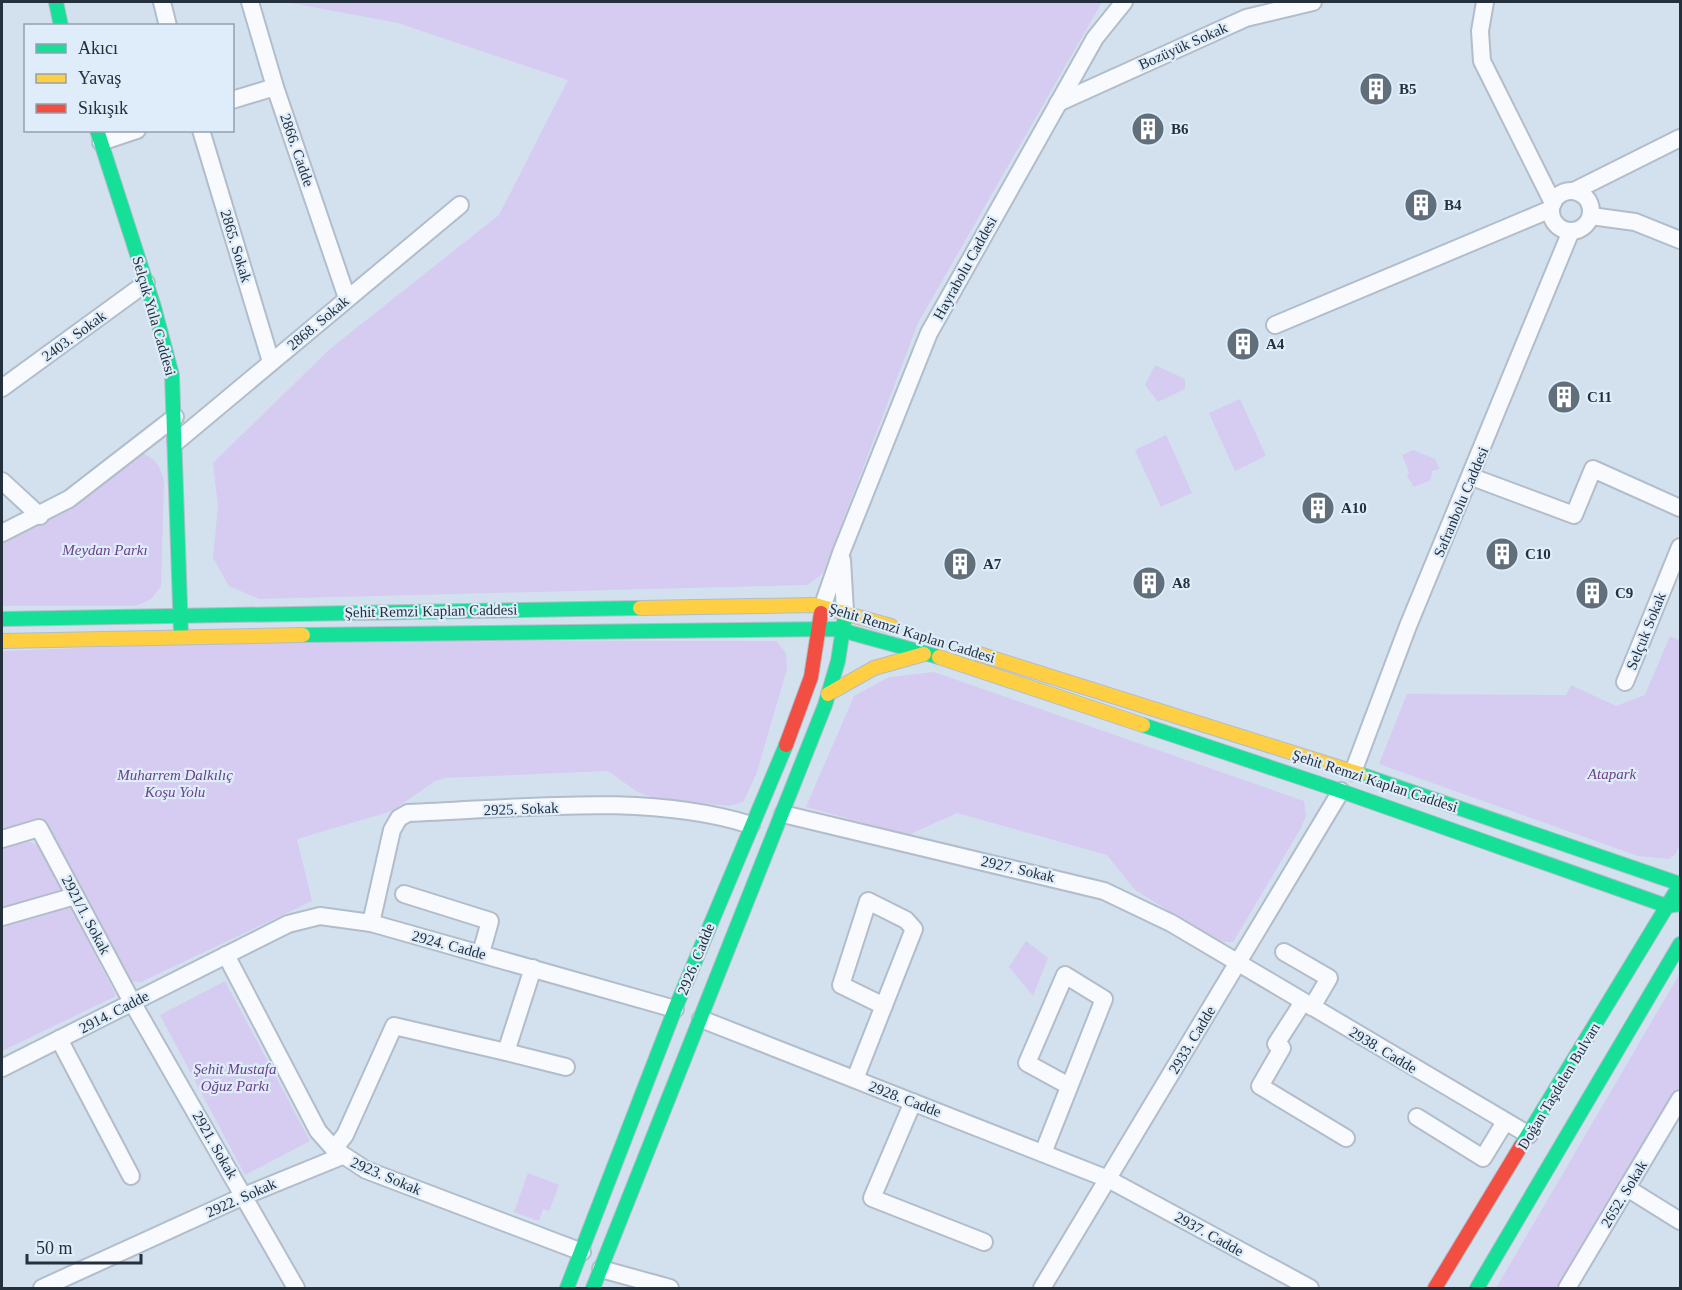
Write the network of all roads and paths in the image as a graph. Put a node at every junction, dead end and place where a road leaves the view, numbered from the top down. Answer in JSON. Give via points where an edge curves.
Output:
{"nodes":[{"id":1,"x":56,"y":2,"type":"edge"},
{"id":2,"x":162,"y":2,"type":"edge"},
{"id":3,"x":250,"y":2,"type":"edge"},
{"id":4,"x":1124,"y":2,"type":"edge"},
{"id":5,"x":1313,"y":2,"type":"edge"},
{"id":6,"x":1485,"y":2,"type":"edge"},
{"id":7,"x":62,"y":24,"type":"edge"},
{"id":8,"x":168,"y":24,"type":"edge"},
{"id":9,"x":275,"y":87,"type":"junction"},
{"id":10,"x":234,"y":99,"type":"edge"},
{"id":11,"x":1058,"y":103,"type":"junction"},
{"id":12,"x":124,"y":132,"type":"edge"},
{"id":13,"x":202,"y":132,"type":"edge"},
{"id":14,"x":99,"y":136,"type":"edge"},
{"id":15,"x":1680,"y":138,"type":"edge"},
{"id":16,"x":1574,"y":191,"type":"junction"},
{"id":17,"x":460,"y":205,"type":"dead end"},
{"id":18,"x":1552,"y":206,"type":"junction"},
{"id":19,"x":1591,"y":216,"type":"junction"},
{"id":20,"x":1571,"y":231,"type":"junction"},
{"id":21,"x":1680,"y":240,"type":"edge"},
{"id":22,"x":146,"y":284,"type":"junction"},
{"id":23,"x":347,"y":298,"type":"junction"},
{"id":24,"x":1275,"y":325,"type":"dead end"},
{"id":25,"x":272,"y":362,"type":"junction"},
{"id":26,"x":2,"y":388,"type":"edge"},
{"id":27,"x":176,"y":417,"type":"junction"},
{"id":28,"x":176,"y":442,"type":"junction"},
{"id":29,"x":1472,"y":477,"type":"junction"},
{"id":30,"x":2,"y":481,"type":"edge"},
{"id":31,"x":1680,"y":508,"type":"edge"},
{"id":32,"x":40,"y":516,"type":"junction"},
{"id":33,"x":2,"y":534,"type":"edge"},
{"id":34,"x":1680,"y":547,"type":"edge"},
{"id":35,"x":841,"y":553,"type":"junction"},
{"id":36,"x":823,"y":605,"type":"junction"},
{"id":37,"x":845,"y":611,"type":"junction"},
{"id":38,"x":181,"y":616,"type":"junction"},
{"id":39,"x":2,"y":620,"type":"edge"},
{"id":40,"x":818,"y":628,"type":"junction"},
{"id":41,"x":902,"y":629,"type":"dead end"},
{"id":42,"x":844,"y":630,"type":"junction"},
{"id":43,"x":181,"y":636,"type":"junction"},
{"id":44,"x":2,"y":641,"type":"edge"},
{"id":45,"x":969,"y":651,"type":"dead end"},
{"id":46,"x":930,"y":654,"type":"junction"},
{"id":47,"x":1625,"y":682,"type":"dead end"},
{"id":48,"x":828,"y":694,"type":"junction"},
{"id":49,"x":1353,"y":772,"type":"junction"},
{"id":50,"x":1341,"y":791,"type":"junction"},
{"id":51,"x":783,"y":814,"type":"junction"},
{"id":52,"x":751,"y":825,"type":"junction"},
{"id":53,"x":2,"y":839,"type":"edge"},
{"id":54,"x":1680,"y":884,"type":"edge"},
{"id":55,"x":404,"y":894,"type":"dead end"},
{"id":56,"x":75,"y":896,"type":"junction"},
{"id":57,"x":1674,"y":905,"type":"edge"},
{"id":58,"x":2,"y":917,"type":"edge"},
{"id":59,"x":370,"y":923,"type":"junction"},
{"id":60,"x":1680,"y":944,"type":"edge"},
{"id":61,"x":1284,"y":952,"type":"dead end"},
{"id":62,"x":481,"y":953,"type":"junction"},
{"id":63,"x":226,"y":955,"type":"junction"},
{"id":64,"x":1238,"y":963,"type":"junction"},
{"id":65,"x":532,"y":968,"type":"junction"},
{"id":66,"x":132,"y":1002,"type":"junction"},
{"id":67,"x":1307,"y":1005,"type":"junction"},
{"id":68,"x":884,"y":1006,"type":"junction"},
{"id":69,"x":675,"y":1009,"type":"junction"},
{"id":70,"x":701,"y":1019,"type":"junction"},
{"id":71,"x":59,"y":1039,"type":"junction"},
{"id":72,"x":506,"y":1052,"type":"junction"},
{"id":73,"x":566,"y":1067,"type":"dead end"},
{"id":74,"x":2,"y":1068,"type":"edge"},
{"id":75,"x":855,"y":1079,"type":"junction"},
{"id":76,"x":1069,"y":1086,"type":"junction"},
{"id":77,"x":1680,"y":1099,"type":"edge"},
{"id":78,"x":912,"y":1102,"type":"junction"},
{"id":79,"x":1417,"y":1117,"type":"dead end"},
{"id":80,"x":1505,"y":1122,"type":"junction"},
{"id":81,"x":1529,"y":1136,"type":"junction"},
{"id":82,"x":1346,"y":1138,"type":"dead end"},
{"id":83,"x":338,"y":1153,"type":"junction"},
{"id":84,"x":1043,"y":1153,"type":"junction"},
{"id":85,"x":131,"y":1176,"type":"dead end"},
{"id":86,"x":1108,"y":1179,"type":"junction"},
{"id":87,"x":1627,"y":1188,"type":"junction"},
{"id":88,"x":244,"y":1196,"type":"junction"},
{"id":89,"x":1680,"y":1221,"type":"edge"},
{"id":90,"x":984,"y":1242,"type":"dead end"},
{"id":91,"x":582,"y":1251,"type":"junction"},
{"id":92,"x":601,"y":1269,"type":"junction"},
{"id":93,"x":42,"y":1288,"type":"edge"},
{"id":94,"x":296,"y":1288,"type":"edge"},
{"id":95,"x":567,"y":1288,"type":"edge"},
{"id":96,"x":593,"y":1288,"type":"edge"},
{"id":97,"x":670,"y":1288,"type":"edge"},
{"id":98,"x":1042,"y":1288,"type":"edge"},
{"id":99,"x":1310,"y":1288,"type":"edge"},
{"id":100,"x":1435,"y":1288,"type":"edge"},
{"id":101,"x":1477,"y":1288,"type":"edge"},
{"id":102,"x":1567,"y":1288,"type":"edge"}],
"edges":[{"from":1,"to":7,"type":"main road"},
{"from":2,"to":8,"type":"street"},
{"from":3,"to":9,"type":"street","name":"2866. Cadde"},
{"from":4,"to":11,"type":"street","name":"Hayrabolu Caddesi","via":[[1101,28]]},
{"from":5,"to":11,"type":"street","name":"Bozüyük Sokak","via":[[1246,18]]},
{"from":6,"to":18,"type":"street","via":[[1482,62]]},
{"from":9,"to":10,"type":"street"},
{"from":9,"to":23,"type":"street","name":"2866. Cadde"},
{"from":11,"to":35,"type":"street","name":"Hayrabolu Caddesi","via":[[929,333]]},
{"from":12,"to":14,"type":"street"},
{"from":13,"to":25,"type":"street","name":"2865. Sokak"},
{"from":14,"to":22,"type":"main road","name":"Selçuk Yula Caddesi"},
{"from":15,"to":16,"type":"street"},
{"from":16,"to":18,"type":"street","via":[[1562,193]]},
{"from":16,"to":19,"type":"street","via":[[1586,197]]},
{"from":17,"to":23,"type":"street","name":"2868. Sokak"},
{"from":18,"to":20,"type":"street","via":[[1554,222]]},
{"from":18,"to":24,"type":"street"},
{"from":19,"to":20,"type":"street","via":[[1583,227]]},
{"from":19,"to":21,"type":"street","via":[[1635,222]]},
{"from":20,"to":29,"type":"street","name":"Safranbolu Caddesi"},
{"from":22,"to":26,"type":"street","name":"2403. Sokak"},
{"from":22,"to":27,"type":"main road","name":"Selçuk Yula Caddesi","via":[[168,356]]},
{"from":23,"to":25,"type":"street","name":"2868. Sokak"},
{"from":25,"to":28,"type":"street","name":"2868. Sokak"},
{"from":27,"to":28,"type":"main road","name":"Selçuk Yula Caddesi"},
{"from":27,"to":32,"type":"street","via":[[88,486]]},
{"from":28,"to":38,"type":"main road","name":"Selçuk Yula Caddesi"},
{"from":29,"to":31,"type":"street","via":[[1574,515],[1593,469]]},
{"from":29,"to":49,"type":"street","name":"Safranbolu Caddesi","via":[[1408,626]]},
{"from":30,"to":32,"type":"street"},
{"from":32,"to":33,"type":"street"},
{"from":34,"to":47,"type":"street","name":"Selçuk Sokak"},
{"from":35,"to":36,"type":"street","name":"Hayrabolu Caddesi"},
{"from":35,"to":37,"type":"street","name":"Hayrabolu Caddesi"},
{"from":36,"to":37,"type":"main road","name":"Şehit Remzi Kaplan Caddesi"},
{"from":36,"to":38,"type":"main road","name":"Şehit Remzi Kaplan Caddesi"},
{"from":36,"to":40,"type":"main road","name":"2926. Cadde"},
{"from":37,"to":41,"type":"main road","name":"Şehit Remzi Kaplan Caddesi"},
{"from":37,"to":42,"type":"main road","name":"2926. Cadde"},
{"from":38,"to":39,"type":"main road","name":"Şehit Remzi Kaplan Caddesi"},
{"from":38,"to":43,"type":"main road","name":"Selçuk Yula Caddesi"},
{"from":40,"to":42,"type":"main road","name":"Şehit Remzi Kaplan Caddesi"},
{"from":40,"to":43,"type":"main road","name":"Şehit Remzi Kaplan Caddesi"},
{"from":40,"to":52,"type":"main road","name":"2926. Cadde","via":[[808,689]]},
{"from":42,"to":46,"type":"main road","name":"Şehit Remzi Kaplan Caddesi","via":[[891,640]]},
{"from":42,"to":48,"type":"main road","name":"2926. Cadde"},
{"from":43,"to":44,"type":"main road","name":"Şehit Remzi Kaplan Caddesi"},
{"from":45,"to":49,"type":"main road","name":"Şehit Remzi Kaplan Caddesi"},
{"from":46,"to":48,"type":"main road","via":[[881,664]]},
{"from":46,"to":50,"type":"main road","name":"Şehit Remzi Kaplan Caddesi"},
{"from":48,"to":51,"type":"main road","name":"2926. Cadde"},
{"from":49,"to":50,"type":"main road"},
{"from":49,"to":54,"type":"main road","name":"Şehit Remzi Kaplan Caddesi"},
{"from":50,"to":57,"type":"main road","name":"Şehit Remzi Kaplan Caddesi"},
{"from":50,"to":64,"type":"street","name":"2933. Cadde"},
{"from":51,"to":64,"type":"street","name":"2927. Sokak","via":[[1104,891],[1155,914]]},
{"from":51,"to":70,"type":"main road","name":"2926. Cadde"},
{"from":52,"to":59,"type":"street","name":"2925. Sokak","via":[[705,814],[632,806],[408,813],[399,818],[392,830]]},
{"from":52,"to":69,"type":"main road","name":"2926. Cadde"},
{"from":53,"to":56,"type":"street","name":"2921/1. Sokak","via":[[39,828]]},
{"from":54,"to":57,"type":"main road","name":"Doğan Taşdelen Bulvarı"},
{"from":55,"to":62,"type":"street","via":[[490,921]]},
{"from":56,"to":58,"type":"street"},
{"from":56,"to":66,"type":"street","name":"2921/1. Sokak"},
{"from":57,"to":81,"type":"main road","name":"Doğan Taşdelen Bulvarı"},
{"from":59,"to":62,"type":"street","name":"2924. Cadde"},
{"from":59,"to":63,"type":"street","name":"2924. Cadde","via":[[337,916],[303,919]]},
{"from":60,"to":101,"type":"main road"},
{"from":61,"to":67,"type":"street","via":[[1329,978]]},
{"from":62,"to":65,"type":"street","name":"2924. Cadde"},
{"from":63,"to":66,"type":"street","name":"2914. Cadde"},
{"from":63,"to":83,"type":"street","name":"2923. Sokak","via":[[318,1131]]},
{"from":64,"to":67,"type":"street","name":"2938. Cadde"},
{"from":64,"to":86,"type":"street","name":"2933. Cadde"},
{"from":65,"to":69,"type":"street","name":"2924. Cadde"},
{"from":65,"to":72,"type":"street"},
{"from":66,"to":71,"type":"street","name":"2914. Cadde"},
{"from":66,"to":88,"type":"street","name":"2921. Sokak"},
{"from":67,"to":80,"type":"street","name":"2938. Cadde"},
{"from":67,"to":82,"type":"street","via":[[1276,1044],[1282,1048],[1260,1086]]},
{"from":68,"to":68,"type":"street","via":[[914,929],[906,920],[868,901],[841,985]]},
{"from":68,"to":75,"type":"street"},
{"from":69,"to":70,"type":"main road"},
{"from":69,"to":91,"type":"main road","name":"2926. Cadde"},
{"from":70,"to":75,"type":"street","name":"2928. Cadde"},
{"from":70,"to":92,"type":"main road","name":"2926. Cadde"},
{"from":71,"to":74,"type":"street","name":"2914. Cadde"},
{"from":71,"to":85,"type":"street"},
{"from":72,"to":73,"type":"street"},
{"from":72,"to":83,"type":"street","via":[[394,1026]]},
{"from":75,"to":78,"type":"street","name":"2928. Cadde"},
{"from":76,"to":76,"type":"street","via":[[1104,999],[1065,975],[1027,1063]]},
{"from":76,"to":84,"type":"street"},
{"from":77,"to":87,"type":"street","name":"2652. Sokak"},
{"from":78,"to":84,"type":"street","name":"2928. Cadde"},
{"from":78,"to":90,"type":"street","via":[[872,1198]]},
{"from":79,"to":80,"type":"street","via":[[1483,1158]]},
{"from":80,"to":81,"type":"street","name":"2938. Cadde"},
{"from":81,"to":100,"type":"main road","name":"Doğan Taşdelen Bulvarı"},
{"from":83,"to":88,"type":"street","name":"2922. Sokak"},
{"from":83,"to":91,"type":"street","name":"2923. Sokak","via":[[366,1170]]},
{"from":84,"to":86,"type":"street","name":"2928. Cadde"},
{"from":86,"to":98,"type":"street","name":"2933. Cadde"},
{"from":86,"to":99,"type":"street","name":"2937. Cadde"},
{"from":87,"to":89,"type":"street"},
{"from":87,"to":102,"type":"street","name":"2652. Sokak"},
{"from":88,"to":93,"type":"street","name":"2922. Sokak"},
{"from":88,"to":94,"type":"street","name":"2921. Sokak"},
{"from":91,"to":95,"type":"main road","name":"2926. Cadde"},
{"from":92,"to":96,"type":"main road","name":"2926. Cadde"},
{"from":92,"to":97,"type":"street"}]}
